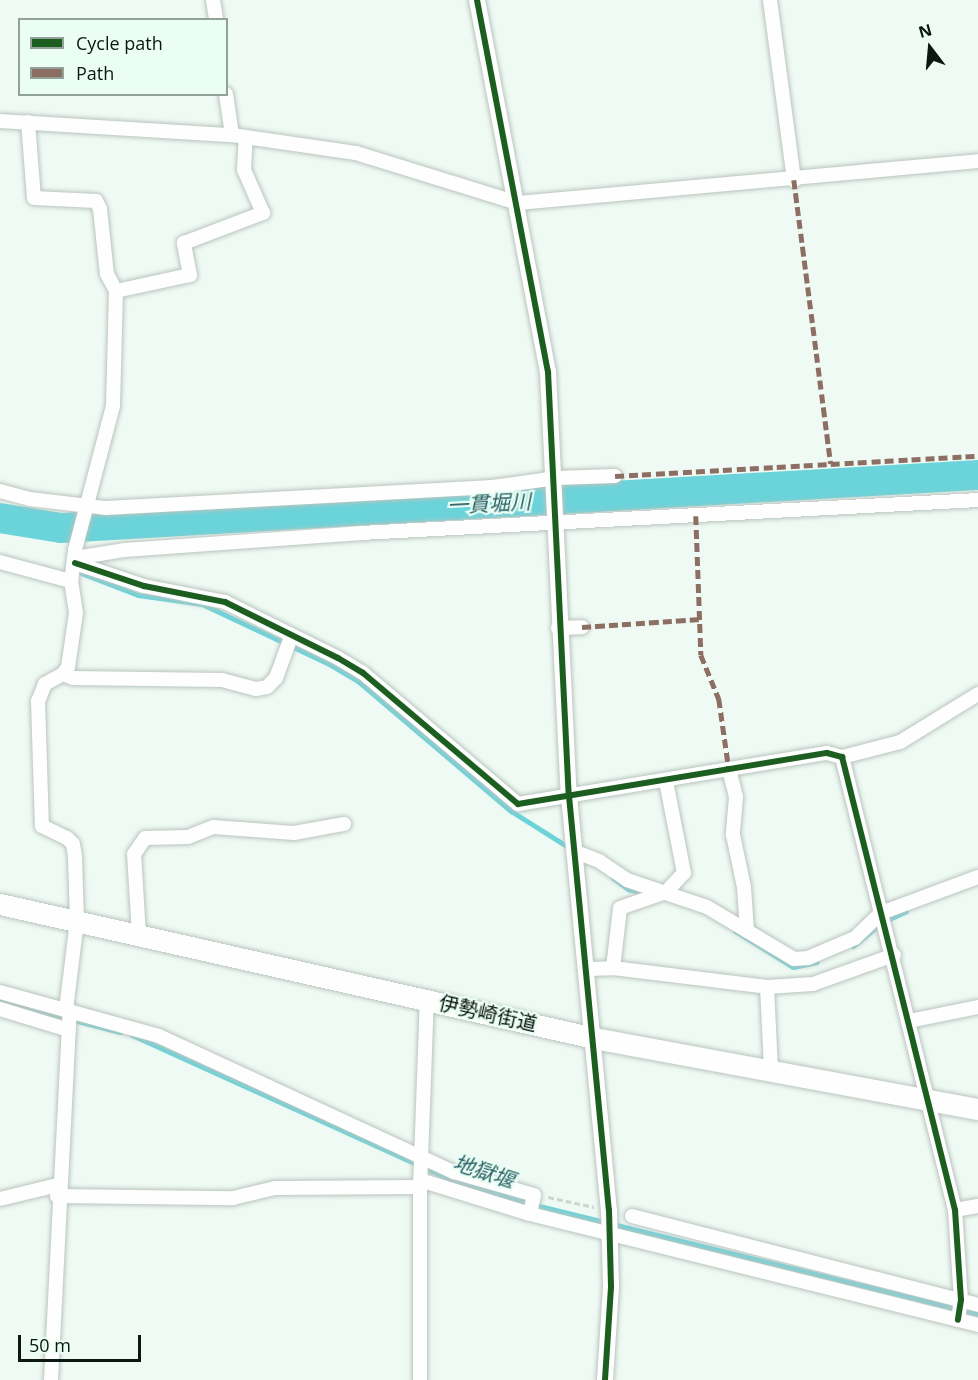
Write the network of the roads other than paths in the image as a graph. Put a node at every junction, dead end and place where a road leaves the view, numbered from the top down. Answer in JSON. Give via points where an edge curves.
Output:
{"nodes":[{"id":1,"x":213,"y":0,"type":"edge"},
{"id":2,"x":477,"y":0,"type":"edge"},
{"id":3,"x":770,"y":0,"type":"edge"},
{"id":4,"x":216,"y":18,"type":"edge"},
{"id":5,"x":227,"y":96,"type":"edge"},
{"id":6,"x":0,"y":121,"type":"edge"},
{"id":7,"x":28,"y":122,"type":"junction"},
{"id":8,"x":239,"y":136,"type":"junction"},
{"id":9,"x":978,"y":161,"type":"edge"},
{"id":10,"x":794,"y":180,"type":"junction"},
{"id":11,"x":518,"y":203,"type":"junction"},
{"id":12,"x":116,"y":291,"type":"junction"},
{"id":13,"x":615,"y":476,"type":"dead end"},
{"id":14,"x":556,"y":480,"type":"junction"},
{"id":15,"x":0,"y":491,"type":"edge"},
{"id":16,"x":978,"y":500,"type":"edge"},
{"id":17,"x":86,"y":510,"type":"junction"},
{"id":18,"x":558,"y":521,"type":"junction"},
{"id":19,"x":75,"y":557,"type":"junction"},
{"id":20,"x":0,"y":562,"type":"edge"},
{"id":21,"x":71,"y":581,"type":"junction"},
{"id":22,"x":582,"y":627,"type":"dead end"},
{"id":23,"x":558,"y":628,"type":"junction"},
{"id":24,"x":291,"y":637,"type":"junction"},
{"id":25,"x":63,"y":674,"type":"junction"},
{"id":26,"x":978,"y":694,"type":"edge"},
{"id":27,"x":842,"y":757,"type":"junction"},
{"id":28,"x":729,"y":769,"type":"junction"},
{"id":29,"x":666,"y":781,"type":"junction"},
{"id":30,"x":569,"y":796,"type":"junction"},
{"id":31,"x":344,"y":824,"type":"dead end"},
{"id":32,"x":576,"y":852,"type":"junction"},
{"id":33,"x":978,"y":877,"type":"edge"},
{"id":34,"x":666,"y":892,"type":"junction"},
{"id":35,"x":0,"y":904,"type":"edge"},
{"id":36,"x":884,"y":911,"type":"junction"},
{"id":37,"x":77,"y":921,"type":"junction"},
{"id":38,"x":747,"y":931,"type":"junction"},
{"id":39,"x":139,"y":935,"type":"junction"},
{"id":40,"x":894,"y":955,"type":"junction"},
{"id":41,"x":613,"y":968,"type":"junction"},
{"id":42,"x":589,"y":969,"type":"junction"},
{"id":43,"x":767,"y":987,"type":"junction"},
{"id":44,"x":0,"y":992,"type":"edge"},
{"id":45,"x":427,"y":999,"type":"junction"},
{"id":46,"x":978,"y":1007,"type":"edge"},
{"id":47,"x":0,"y":1009,"type":"edge"},
{"id":48,"x":68,"y":1009,"type":"junction"},
{"id":49,"x":909,"y":1021,"type":"junction"},
{"id":50,"x":69,"y":1030,"type":"junction"},
{"id":51,"x":594,"y":1038,"type":"junction"},
{"id":52,"x":771,"y":1070,"type":"junction"},
{"id":53,"x":931,"y":1103,"type":"junction"},
{"id":54,"x":978,"y":1109,"type":"edge"},
{"id":55,"x":422,"y":1157,"type":"junction"},
{"id":56,"x":420,"y":1183,"type":"junction"},
{"id":57,"x":58,"y":1190,"type":"junction"},
{"id":58,"x":0,"y":1199,"type":"edge"},
{"id":59,"x":978,"y":1206,"type":"edge"},
{"id":60,"x":955,"y":1210,"type":"junction"},
{"id":61,"x":530,"y":1214,"type":"junction"},
{"id":62,"x":632,"y":1216,"type":"dead end"},
{"id":63,"x":609,"y":1234,"type":"junction"},
{"id":64,"x":962,"y":1300,"type":"junction"},
{"id":65,"x":978,"y":1305,"type":"edge"},
{"id":66,"x":958,"y":1320,"type":"junction"},
{"id":67,"x":978,"y":1325,"type":"edge"},
{"id":68,"x":51,"y":1380,"type":"edge"},
{"id":69,"x":420,"y":1380,"type":"edge"},
{"id":70,"x":605,"y":1380,"type":"edge"}],
"edges":[{"from":1,"to":4,"type":"street"},
{"from":2,"to":11,"type":"street"},
{"from":3,"to":10,"type":"street"},
{"from":5,"to":8,"type":"street"},
{"from":6,"to":7,"type":"street"},
{"from":7,"to":8,"type":"street"},
{"from":7,"to":12,"type":"street","via":[[34,198],[96,201],[107,274]]},
{"from":8,"to":11,"type":"street","via":[[356,153]]},
{"from":8,"to":12,"type":"street","via":[[244,170],[263,213],[184,243],[190,275]]},
{"from":9,"to":10,"type":"street"},
{"from":10,"to":11,"type":"street"},
{"from":11,"to":14,"type":"street","via":[[548,372]]},
{"from":12,"to":17,"type":"street","via":[[113,406]]},
{"from":13,"to":14,"type":"street"},
{"from":14,"to":17,"type":"street","via":[[480,488]]},
{"from":14,"to":18,"type":"street"},
{"from":15,"to":17,"type":"street"},
{"from":16,"to":18,"type":"street"},
{"from":17,"to":19,"type":"street"},
{"from":18,"to":19,"type":"street","via":[[125,550]]},
{"from":18,"to":23,"type":"street"},
{"from":19,"to":21,"type":"street"},
{"from":19,"to":24,"type":"street","via":[[144,586],[225,602]]},
{"from":20,"to":21,"type":"street"},
{"from":21,"to":25,"type":"street","via":[[76,613]]},
{"from":22,"to":23,"type":"street"},
{"from":23,"to":30,"type":"street"},
{"from":24,"to":25,"type":"street","via":[[276,678],[267,687],[256,689],[222,680],[74,678]]},
{"from":24,"to":30,"type":"street","via":[[363,673],[518,804]]},
{"from":25,"to":37,"type":"street","via":[[45,684],[38,701],[39,799],[42,826],[73,844]]},
{"from":26,"to":27,"type":"street","via":[[900,742]]},
{"from":27,"to":28,"type":"street","via":[[826,753]]},
{"from":27,"to":36,"type":"street"},
{"from":28,"to":29,"type":"street"},
{"from":28,"to":38,"type":"street","via":[[736,797],[733,835],[744,887]]},
{"from":29,"to":30,"type":"street"},
{"from":29,"to":34,"type":"street","via":[[684,873]]},
{"from":30,"to":32,"type":"street"},
{"from":31,"to":39,"type":"street","via":[[294,833],[213,827],[188,837],[145,838],[135,854]]},
{"from":32,"to":34,"type":"street","via":[[599,861],[627,880]]},
{"from":32,"to":42,"type":"street"},
{"from":33,"to":36,"type":"street"},
{"from":34,"to":38,"type":"street","via":[[707,907]]},
{"from":34,"to":41,"type":"street","via":[[620,908]]},
{"from":35,"to":37,"type":"main road","name":"伊勢崎街道"},
{"from":36,"to":38,"type":"street","via":[[855,938],[808,958],[794,959],[781,954]]},
{"from":36,"to":40,"type":"street"},
{"from":37,"to":39,"type":"main road","name":"伊勢崎街道"},
{"from":37,"to":48,"type":"street"},
{"from":39,"to":45,"type":"main road","name":"伊勢崎街道"},
{"from":40,"to":43,"type":"street","via":[[813,984]]},
{"from":40,"to":49,"type":"street"},
{"from":41,"to":42,"type":"street"},
{"from":41,"to":43,"type":"street"},
{"from":42,"to":51,"type":"street"},
{"from":43,"to":52,"type":"street"},
{"from":44,"to":48,"type":"street"},
{"from":45,"to":51,"type":"main road","name":"伊勢崎街道"},
{"from":45,"to":55,"type":"street"},
{"from":46,"to":49,"type":"street"},
{"from":47,"to":50,"type":"street"},
{"from":48,"to":50,"type":"street"},
{"from":48,"to":55,"type":"street","via":[[159,1036]]},
{"from":49,"to":53,"type":"street"},
{"from":50,"to":57,"type":"street"},
{"from":51,"to":52,"type":"main road","name":"伊勢崎街道"},
{"from":51,"to":63,"type":"street"},
{"from":52,"to":53,"type":"main road","name":"伊勢崎街道"},
{"from":53,"to":54,"type":"main road","name":"伊勢崎街道"},
{"from":53,"to":60,"type":"street"},
{"from":55,"to":56,"type":"street"},
{"from":55,"to":61,"type":"street","via":[[454,1172],[534,1194]]},
{"from":56,"to":57,"type":"street","via":[[275,1188],[232,1198]]},
{"from":56,"to":61,"type":"street"},
{"from":56,"to":69,"type":"street"},
{"from":57,"to":58,"type":"street"},
{"from":57,"to":68,"type":"street"},
{"from":59,"to":60,"type":"street"},
{"from":60,"to":64,"type":"street"},
{"from":61,"to":63,"type":"street"},
{"from":62,"to":64,"type":"street"},
{"from":63,"to":66,"type":"street"},
{"from":63,"to":70,"type":"street","via":[[611,1287]]},
{"from":64,"to":65,"type":"street"},
{"from":64,"to":66,"type":"street"},
{"from":66,"to":67,"type":"street"}]}
